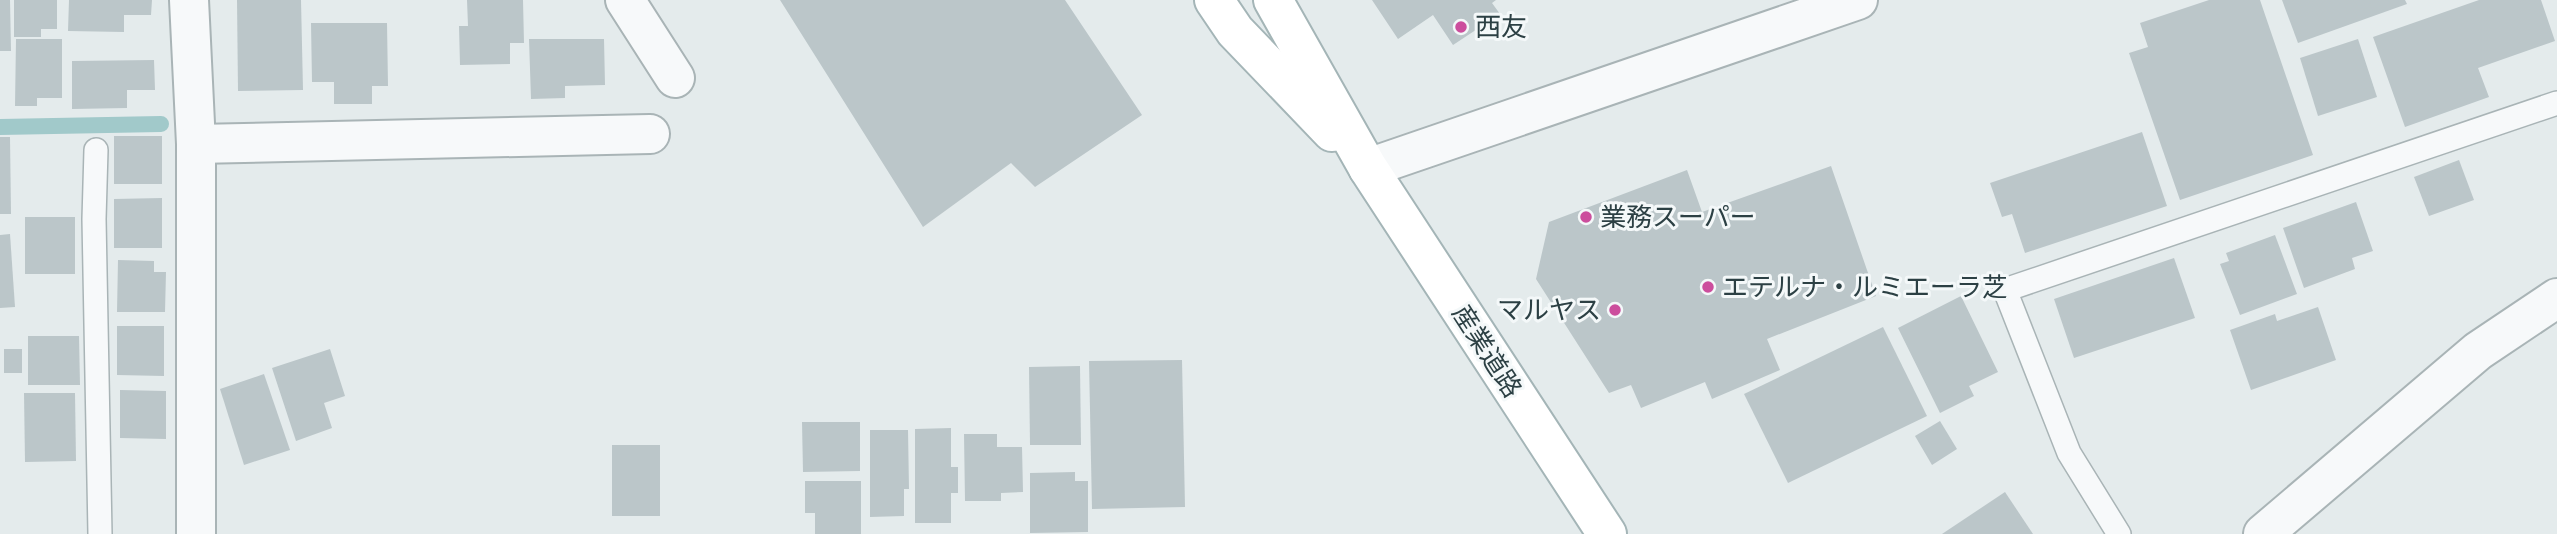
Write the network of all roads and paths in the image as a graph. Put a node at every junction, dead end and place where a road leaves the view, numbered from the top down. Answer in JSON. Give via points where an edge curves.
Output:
{"nodes":[{"id":1,"x":189,"y":0,"type":"edge"},
{"id":2,"x":625,"y":0,"type":"edge"},
{"id":3,"x":1214,"y":0,"type":"edge"},
{"id":4,"x":1273,"y":0,"type":"edge"},
{"id":5,"x":1858,"y":0,"type":"edge"},
{"id":6,"x":675,"y":78,"type":"dead end"},
{"id":7,"x":2557,"y":103,"type":"edge"},
{"id":8,"x":650,"y":134,"type":"dead end"},
{"id":9,"x":196,"y":144,"type":"junction"},
{"id":10,"x":96,"y":150,"type":"dead end"},
{"id":11,"x":1368,"y":168,"type":"junction"},
{"id":12,"x":2557,"y":298,"type":"edge"},
{"id":13,"x":100,"y":534,"type":"edge"},
{"id":14,"x":196,"y":534,"type":"edge"},
{"id":15,"x":1607,"y":534,"type":"edge"},
{"id":16,"x":2119,"y":534,"type":"edge"},
{"id":17,"x":2263,"y":534,"type":"edge"}],
"edges":[{"from":1,"to":9,"type":"street"},
{"from":2,"to":6,"type":"street"},
{"from":3,"to":11,"type":"main road","name":"産業道路","via":[[1235,31]]},
{"from":4,"to":11,"type":"main road","name":"産業道路"},
{"from":5,"to":11,"type":"street"},
{"from":7,"to":16,"type":"lane","via":[[2005,290],[2069,453]]},
{"from":8,"to":9,"type":"street"},
{"from":9,"to":14,"type":"street"},
{"from":10,"to":13,"type":"lane","via":[[93,219]]},
{"from":11,"to":15,"type":"main road","name":"産業道路"},
{"from":12,"to":17,"type":"street","via":[[2478,351]]}]}
